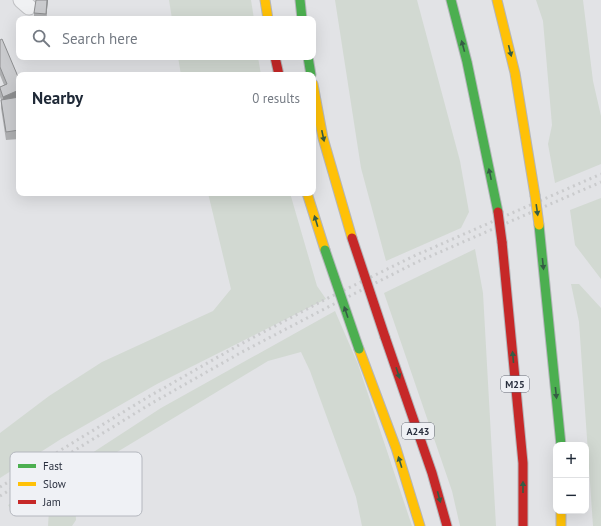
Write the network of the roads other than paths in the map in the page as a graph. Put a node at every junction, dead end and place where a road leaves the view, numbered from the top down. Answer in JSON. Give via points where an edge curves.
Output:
{"nodes":[{"id":1,"x":265,"y":0,"type":"edge"},
{"id":2,"x":300,"y":0,"type":"edge"},
{"id":3,"x":451,"y":0,"type":"edge"},
{"id":4,"x":497,"y":0,"type":"edge"},
{"id":5,"x":268,"y":16,"type":"edge"},
{"id":6,"x":302,"y":16,"type":"edge"},
{"id":7,"x":276,"y":60,"type":"edge"},
{"id":8,"x":309,"y":60,"type":"edge"},
{"id":9,"x":278,"y":72,"type":"edge"},
{"id":10,"x":311,"y":72,"type":"edge"},
{"id":11,"x":316,"y":102,"type":"edge"},
{"id":12,"x":308,"y":196,"type":"edge"},
{"id":13,"x":561,"y":442,"type":"edge"},
{"id":14,"x":561,"y":514,"type":"edge"},
{"id":15,"x":420,"y":526,"type":"edge"},
{"id":16,"x":447,"y":526,"type":"edge"},
{"id":17,"x":523,"y":526,"type":"edge"},
{"id":18,"x":561,"y":526,"type":"edge"}],
"edges":[{"from":1,"to":5,"type":"highway"},
{"from":2,"to":6,"type":"highway"},
{"from":17,"to":3,"type":"highway","number":"M25","one_way":true,"bridge":true,"via":[[523,463],[498,212],[467,62]]},
{"from":4,"to":13,"type":"highway","one_way":true,"bridge":true,"via":[[515,73],[535,195]]},
{"from":7,"to":9,"type":"highway"},
{"from":8,"to":10,"type":"highway"},
{"from":11,"to":16,"type":"highway","number":"A243","one_way":true,"bridge":true,"via":[[322,138],[352,238],[432,473]]},
{"from":15,"to":12,"type":"highway","number":"A243","one_way":true,"bridge":true,"via":[[396,448],[358,349]]},
{"from":14,"to":18,"type":"highway"}]}
